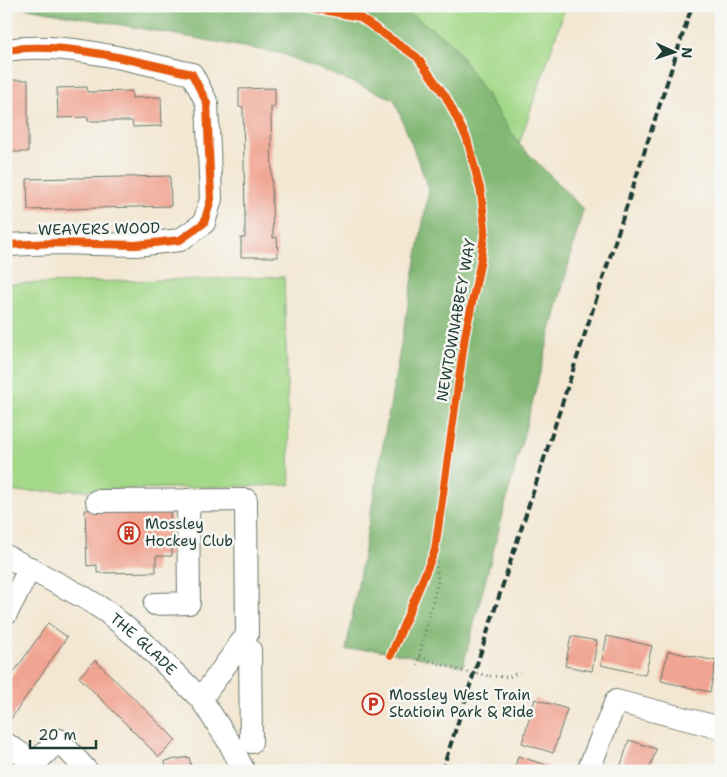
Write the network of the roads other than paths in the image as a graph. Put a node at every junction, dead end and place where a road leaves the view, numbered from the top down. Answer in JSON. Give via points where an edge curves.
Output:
{"nodes":[{"id":1,"x":6,"y":50,"type":"edge"},
{"id":2,"x":6,"y":245,"type":"edge"},
{"id":3,"x":188,"y":500,"type":"junction"},
{"id":4,"x":97,"y":501,"type":"dead end"},
{"id":5,"x":6,"y":556,"type":"edge"},
{"id":6,"x":30,"y":568,"type":"junction"},
{"id":7,"x":154,"y":604,"type":"dead end"},
{"id":8,"x":6,"y":614,"type":"edge"},
{"id":9,"x":240,"y":644,"type":"junction"},
{"id":10,"x":200,"y":699,"type":"junction"},
{"id":11,"x":721,"y":728,"type":"edge"},
{"id":12,"x":252,"y":742,"type":"dead end"},
{"id":13,"x":6,"y":744,"type":"edge"},
{"id":14,"x":87,"y":771,"type":"edge"},
{"id":15,"x":244,"y":771,"type":"edge"},
{"id":16,"x":588,"y":771,"type":"edge"}],
"edges":[{"from":1,"to":2,"type":"street","name":"WEAVERS WOOD","via":[[26,47],[93,53],[192,74],[207,103],[211,199],[204,223],[180,240],[136,245]]},
{"from":3,"to":4,"type":"street"},
{"from":3,"to":7,"type":"street","via":[[189,603]]},
{"from":3,"to":9,"type":"street","via":[[246,500],[247,635]]},
{"from":5,"to":6,"type":"street","name":"THE GLADE"},
{"from":6,"to":8,"type":"street"},
{"from":6,"to":10,"type":"street","name":"THE GLADE","via":[[106,612],[143,642]]},
{"from":9,"to":10,"type":"street"},
{"from":9,"to":12,"type":"street","via":[[250,650]]},
{"from":10,"to":15,"type":"street","name":"THE GLADE"},
{"from":11,"to":16,"type":"street","via":[[616,701]]},
{"from":13,"to":14,"type":"street","via":[[35,763],[59,740]]}]}
